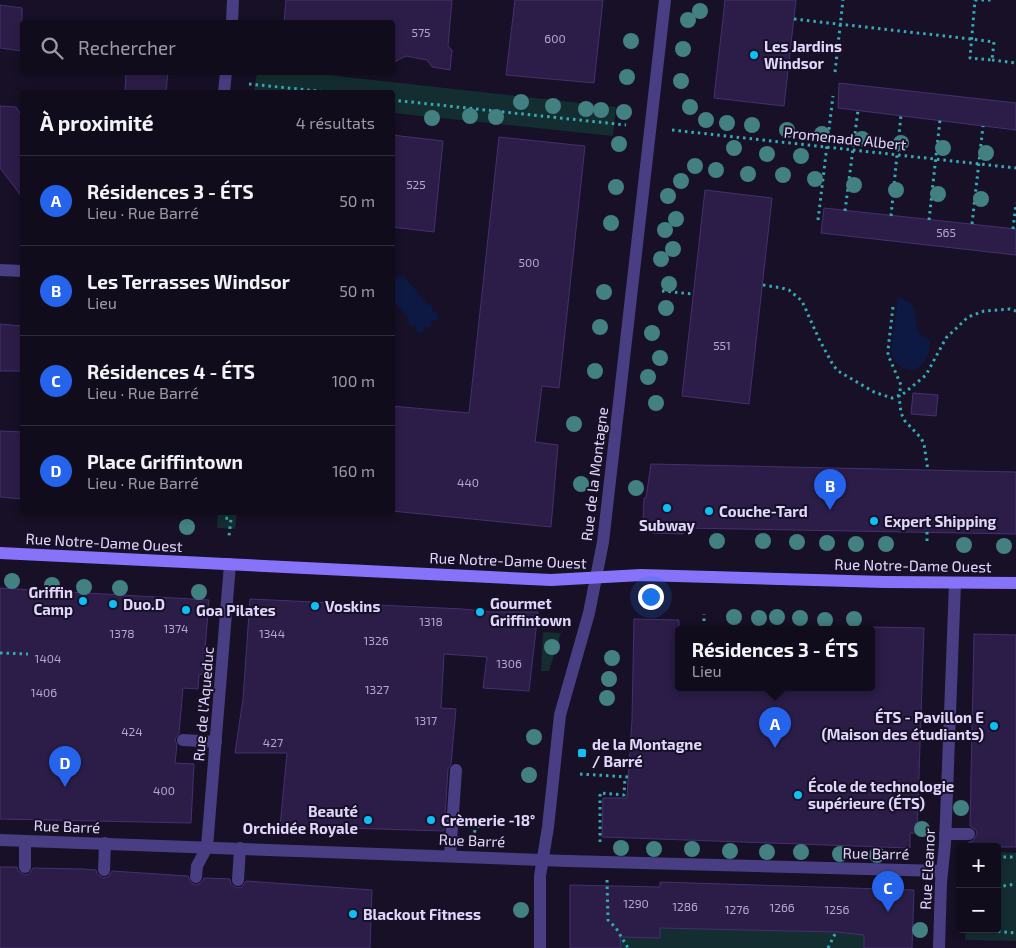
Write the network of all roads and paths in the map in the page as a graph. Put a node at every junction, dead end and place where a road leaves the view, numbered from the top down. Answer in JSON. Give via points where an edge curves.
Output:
{"nodes":[{"id":1,"x":233,"y":0,"type":"edge"},
{"id":2,"x":665,"y":0,"type":"edge"},
{"id":3,"x":843,"y":0,"type":"edge"},
{"id":4,"x":974,"y":0,"type":"edge"},
{"id":5,"x":992,"y":0,"type":"edge"},
{"id":6,"x":794,"y":19,"type":"dead end"},
{"id":7,"x":232,"y":20,"type":"edge"},
{"id":8,"x":841,"y":24,"type":"junction"},
{"id":9,"x":971,"y":40,"type":"junction"},
{"id":10,"x":992,"y":60,"type":"junction"},
{"id":11,"x":1016,"y":63,"type":"edge"},
{"id":12,"x":835,"y":72,"type":"dead end"},
{"id":13,"x":226,"y":75,"type":"edge"},
{"id":14,"x":249,"y":84,"type":"dead end"},
{"id":15,"x":224,"y":90,"type":"edge"},
{"id":16,"x":308,"y":90,"type":"edge"},
{"id":17,"x":832,"y":96,"type":"dead end"},
{"id":18,"x":395,"y":100,"type":"edge"},
{"id":19,"x":858,"y":110,"type":"dead end"},
{"id":20,"x":901,"y":115,"type":"dead end"},
{"id":21,"x":940,"y":120,"type":"dead end"},
{"id":22,"x":626,"y":125,"type":"dead end"},
{"id":23,"x":983,"y":126,"type":"dead end"},
{"id":24,"x":672,"y":130,"type":"dead end"},
{"id":25,"x":827,"y":147,"type":"junction"},
{"id":26,"x":852,"y":150,"type":"junction"},
{"id":27,"x":896,"y":155,"type":"junction"},
{"id":28,"x":936,"y":159,"type":"junction"},
{"id":29,"x":978,"y":164,"type":"junction"},
{"id":30,"x":1016,"y":168,"type":"edge"},
{"id":31,"x":1016,"y":203,"type":"edge"},
{"id":32,"x":846,"y":210,"type":"dead end"},
{"id":33,"x":891,"y":216,"type":"dead end"},
{"id":34,"x":818,"y":220,"type":"dead end"},
{"id":35,"x":929,"y":220,"type":"dead end"},
{"id":36,"x":972,"y":224,"type":"dead end"},
{"id":37,"x":1013,"y":229,"type":"dead end"},
{"id":38,"x":0,"y":270,"type":"edge"},
{"id":39,"x":20,"y":271,"type":"edge"},
{"id":40,"x":763,"y":285,"type":"dead end"},
{"id":41,"x":662,"y":291,"type":"dead end"},
{"id":42,"x":693,"y":294,"type":"dead end"},
{"id":43,"x":893,"y":307,"type":"dead end"},
{"id":44,"x":1016,"y":310,"type":"edge"},
{"id":45,"x":899,"y":396,"type":"junction"},
{"id":46,"x":928,"y":471,"type":"dead end"},
{"id":47,"x":226,"y":515,"type":"edge"},
{"id":48,"x":927,"y":532,"type":"dead end"},
{"id":49,"x":230,"y":536,"type":"dead end"},
{"id":50,"x":927,"y":540,"type":"dead end"},
{"id":51,"x":0,"y":553,"type":"edge"},
{"id":52,"x":230,"y":564,"type":"junction"},
{"id":53,"x":596,"y":579,"type":"junction"},
{"id":54,"x":955,"y":583,"type":"junction"},
{"id":55,"x":1016,"y":583,"type":"edge"},
{"id":56,"x":704,"y":614,"type":"dead end"},
{"id":57,"x":704,"y":621,"type":"dead end"},
{"id":58,"x":0,"y":652,"type":"edge"},
{"id":59,"x":28,"y":654,"type":"dead end"},
{"id":60,"x":183,"y":740,"type":"dead end"},
{"id":61,"x":216,"y":742,"type":"junction"},
{"id":62,"x":456,"y":770,"type":"dead end"},
{"id":63,"x":580,"y":774,"type":"dead end"},
{"id":64,"x":486,"y":820,"type":"dead end"},
{"id":65,"x":945,"y":834,"type":"junction"},
{"id":66,"x":969,"y":834,"type":"dead end"},
{"id":67,"x":474,"y":839,"type":"dead end"},
{"id":68,"x":0,"y":840,"type":"edge"},
{"id":69,"x":25,"y":841,"type":"junction"},
{"id":70,"x":600,"y":842,"type":"dead end"},
{"id":71,"x":105,"y":843,"type":"junction"},
{"id":72,"x":207,"y":847,"type":"junction"},
{"id":73,"x":240,"y":848,"type":"junction"},
{"id":74,"x":450,"y":856,"type":"junction"},
{"id":75,"x":1001,"y":857,"type":"edge"},
{"id":76,"x":1016,"y":857,"type":"edge"},
{"id":77,"x":543,"y":860,"type":"junction"},
{"id":78,"x":24,"y":867,"type":"dead end"},
{"id":79,"x":104,"y":870,"type":"dead end"},
{"id":80,"x":942,"y":871,"type":"junction"},
{"id":81,"x":196,"y":877,"type":"dead end"},
{"id":82,"x":238,"y":880,"type":"dead end"},
{"id":83,"x":607,"y":880,"type":"dead end"},
{"id":84,"x":1016,"y":884,"type":"edge"},
{"id":85,"x":1001,"y":886,"type":"edge"},
{"id":86,"x":1001,"y":931,"type":"edge"},
{"id":87,"x":836,"y":932,"type":"dead end"},
{"id":88,"x":1016,"y":932,"type":"edge"},
{"id":89,"x":540,"y":948,"type":"edge"},
{"id":90,"x":628,"y":948,"type":"edge"},
{"id":91,"x":828,"y":948,"type":"edge"},
{"id":92,"x":939,"y":948,"type":"edge"}],
"edges":[{"from":1,"to":7,"type":"street"},
{"from":2,"to":53,"type":"street","name":"Rue de la Montagne","via":[[603,542]]},
{"from":3,"to":8,"type":"path"},
{"from":4,"to":5,"type":"path"},
{"from":4,"to":9,"type":"path"},
{"from":6,"to":8,"type":"path"},
{"from":8,"to":9,"type":"path"},
{"from":8,"to":12,"type":"path"},
{"from":9,"to":10,"type":"path","via":[[970,58]]},
{"from":9,"to":10,"type":"path","via":[[994,42]]},
{"from":10,"to":11,"type":"path"},
{"from":13,"to":15,"type":"street"},
{"from":14,"to":16,"type":"path"},
{"from":17,"to":25,"type":"path"},
{"from":18,"to":22,"type":"path"},
{"from":19,"to":26,"type":"path"},
{"from":20,"to":27,"type":"path"},
{"from":21,"to":28,"type":"path"},
{"from":23,"to":29,"type":"path"},
{"from":24,"to":25,"type":"path","name":"Promenade Albert"},
{"from":25,"to":26,"type":"path","name":"Promenade Albert"},
{"from":25,"to":34,"type":"path"},
{"from":26,"to":27,"type":"path","name":"Promenade Albert"},
{"from":26,"to":32,"type":"path"},
{"from":27,"to":28,"type":"path","name":"Promenade Albert"},
{"from":27,"to":33,"type":"path"},
{"from":28,"to":29,"type":"path","name":"Promenade Albert"},
{"from":28,"to":35,"type":"path"},
{"from":29,"to":30,"type":"path","name":"Promenade Albert"},
{"from":29,"to":36,"type":"path"},
{"from":31,"to":37,"type":"path"},
{"from":38,"to":39,"type":"street"},
{"from":40,"to":45,"type":"path","via":[[789,290],[802,301],[838,371],[874,392],[892,398]]},
{"from":41,"to":42,"type":"path"},
{"from":43,"to":45,"type":"path","via":[[888,350],[901,385]]},
{"from":44,"to":45,"type":"path","via":[[984,310],[968,317],[946,338],[926,375]]},
{"from":45,"to":46,"type":"path","via":[[903,416],[924,444]]},
{"from":47,"to":49,"type":"path","via":[[225,518],[231,519]]},
{"from":48,"to":50,"type":"path"},
{"from":51,"to":52,"type":"main road","name":"Rue Notre-Dame Ouest"},
{"from":52,"to":53,"type":"main road","name":"Rue Notre-Dame Ouest","via":[[551,580]]},
{"from":52,"to":61,"type":"street","name":"Rue de l'Aqueduc"},
{"from":53,"to":54,"type":"main road","name":"Rue Notre-Dame Ouest","via":[[641,575]]},
{"from":53,"to":77,"type":"street","name":"Rue de la Montagne","via":[[560,715]]},
{"from":54,"to":55,"type":"main road","name":"Rue Notre-Dame Ouest"},
{"from":54,"to":65,"type":"street","name":"Rue Eleanor"},
{"from":56,"to":57,"type":"path"},
{"from":58,"to":59,"type":"path"},
{"from":60,"to":61,"type":"street"},
{"from":61,"to":72,"type":"street","name":"Rue de l'Aqueduc"},
{"from":62,"to":74,"type":"street"},
{"from":63,"to":70,"type":"path","via":[[627,777],[624,795],[600,793]]},
{"from":64,"to":67,"type":"path","via":[[475,829]]},
{"from":65,"to":66,"type":"street"},
{"from":65,"to":80,"type":"street","name":"Rue Eleanor"},
{"from":68,"to":69,"type":"street","name":"Rue Barré"},
{"from":69,"to":71,"type":"street","name":"Rue Barré"},
{"from":69,"to":78,"type":"street"},
{"from":71,"to":72,"type":"street","name":"Rue Barré"},
{"from":71,"to":79,"type":"street"},
{"from":72,"to":73,"type":"street","name":"Rue Barré"},
{"from":72,"to":81,"type":"street","name":"Rue de l'Aqueduc","via":[[197,866]]},
{"from":73,"to":74,"type":"street","name":"Rue Barré"},
{"from":73,"to":82,"type":"street"},
{"from":74,"to":77,"type":"street","name":"Rue Barré"},
{"from":75,"to":76,"type":"path"},
{"from":77,"to":80,"type":"street","name":"Rue Barré"},
{"from":77,"to":89,"type":"street","name":"Rue de la Montagne"},
{"from":80,"to":92,"type":"street","name":"Rue Eleanor"},
{"from":83,"to":90,"type":"path","via":[[608,920]]},
{"from":84,"to":85,"type":"path"},
{"from":86,"to":88,"type":"path"},
{"from":87,"to":91,"type":"path"}]}
